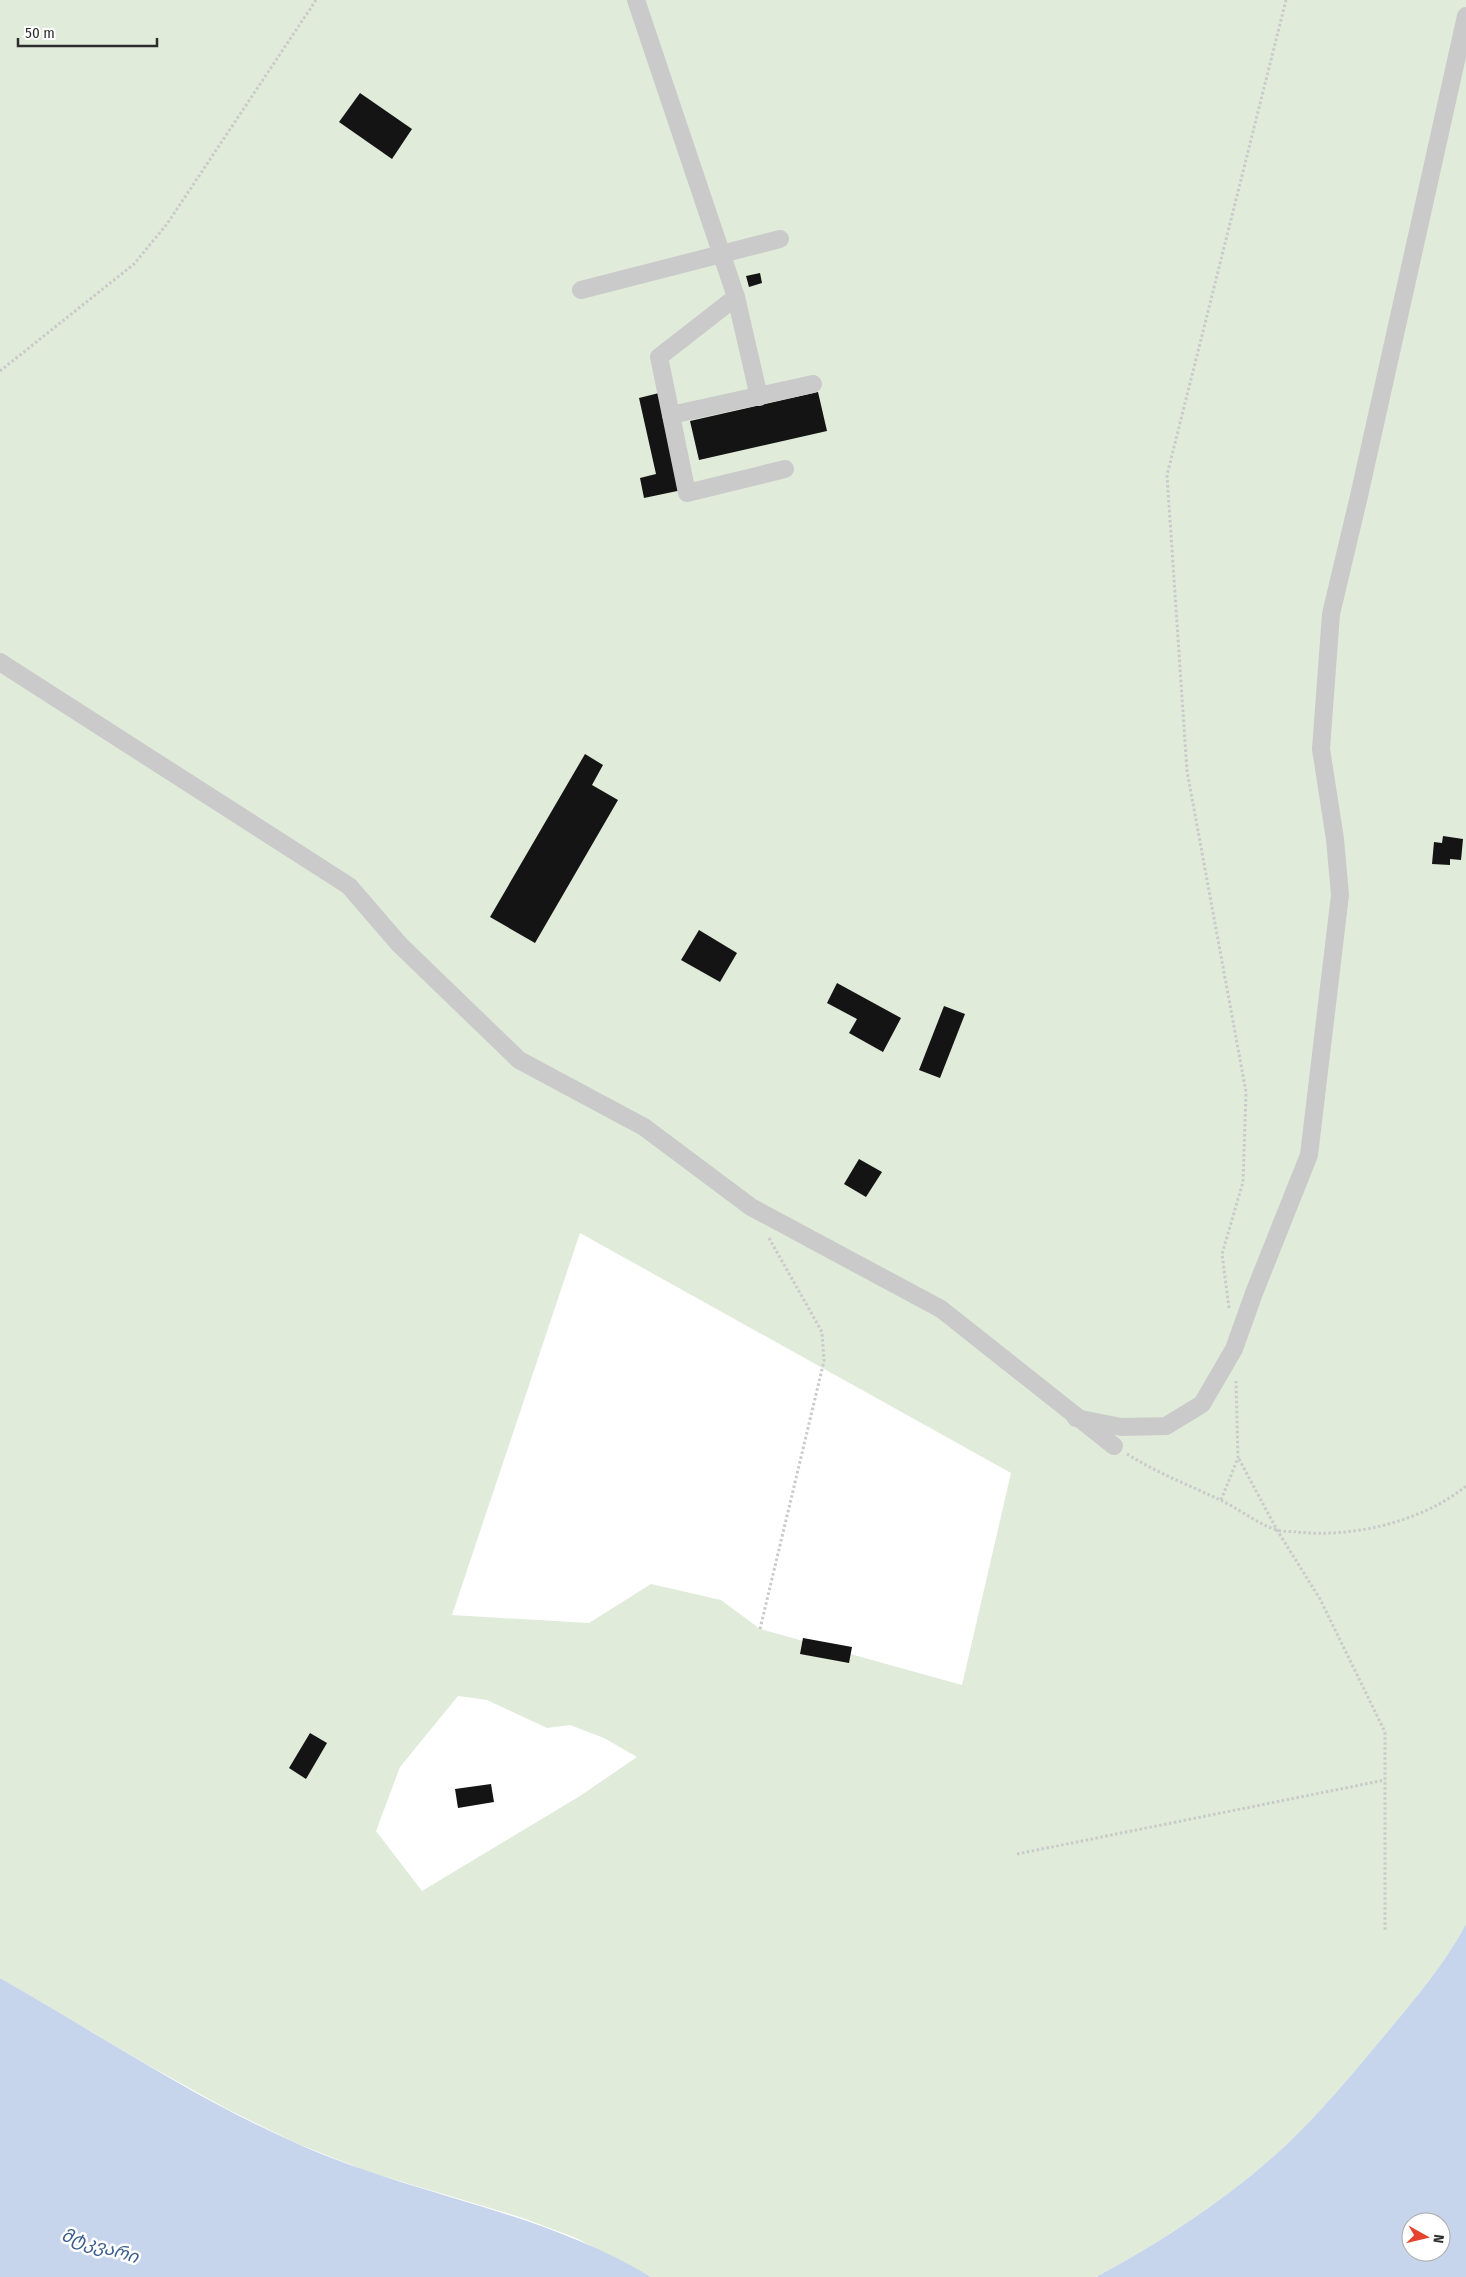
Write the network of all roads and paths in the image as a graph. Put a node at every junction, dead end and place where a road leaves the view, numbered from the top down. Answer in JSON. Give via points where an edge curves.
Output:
{"nodes":[{"id":1,"x":316,"y":0,"type":"edge"},
{"id":2,"x":636,"y":0,"type":"edge"},
{"id":3,"x":1286,"y":0,"type":"edge"},
{"id":4,"x":1466,"y":16,"type":"edge"},
{"id":5,"x":780,"y":239,"type":"dead end"},
{"id":6,"x":721,"y":254,"type":"junction"},
{"id":7,"x":581,"y":290,"type":"dead end"},
{"id":8,"x":736,"y":297,"type":"junction"},
{"id":9,"x":0,"y":370,"type":"edge"},
{"id":10,"x":813,"y":384,"type":"dead end"},
{"id":11,"x":759,"y":396,"type":"junction"},
{"id":12,"x":671,"y":415,"type":"junction"},
{"id":13,"x":785,"y":469,"type":"dead end"},
{"id":14,"x":0,"y":662,"type":"edge"},
{"id":15,"x":765,"y":1232,"type":"dead end"},
{"id":16,"x":1229,"y":1311,"type":"dead end"},
{"id":17,"x":1236,"y":1379,"type":"dead end"},
{"id":18,"x":1076,"y":1418,"type":"junction"},
{"id":19,"x":1114,"y":1446,"type":"joint"},
{"id":20,"x":1238,"y":1458,"type":"junction"},
{"id":21,"x":1466,"y":1486,"type":"edge"},
{"id":22,"x":1221,"y":1500,"type":"junction"},
{"id":23,"x":1277,"y":1530,"type":"junction"},
{"id":24,"x":760,"y":1629,"type":"dead end"},
{"id":25,"x":1385,"y":1780,"type":"junction"},
{"id":26,"x":1017,"y":1854,"type":"dead end"},
{"id":27,"x":1385,"y":1931,"type":"dead end"}],
"edges":[{"from":1,"to":9,"type":"path","via":[[167,224],[134,264]]},
{"from":2,"to":6,"type":"street"},
{"from":3,"to":16,"type":"path","via":[[1167,475],[1187,771],[1246,1092],[1243,1182],[1222,1254]]},
{"from":4,"to":18,"type":"street","via":[[1331,614],[1320,749],[1335,839],[1340,895],[1309,1155],[1234,1350],[1202,1404],[1166,1426],[1122,1427]]},
{"from":5,"to":6,"type":"street"},
{"from":6,"to":7,"type":"street"},
{"from":6,"to":8,"type":"street"},
{"from":8,"to":11,"type":"street"},
{"from":8,"to":12,"type":"street","via":[[659,357]]},
{"from":10,"to":11,"type":"street"},
{"from":11,"to":12,"type":"street"},
{"from":12,"to":13,"type":"street","via":[[688,493]]},
{"from":14,"to":18,"type":"street","via":[[349,886],[399,944],[519,1060],[644,1127],[751,1207],[941,1309]]},
{"from":15,"to":24,"type":"path","via":[[822,1332],[824,1361]]},
{"from":17,"to":20,"type":"path"},
{"from":18,"to":19,"type":"street"},
{"from":19,"to":22,"type":"path","via":[[1154,1471]]},
{"from":20,"to":22,"type":"path"},
{"from":20,"to":23,"type":"path"},
{"from":21,"to":23,"type":"path","via":[[1456,1495],[1414,1516],[1356,1531],[1320,1534]]},
{"from":22,"to":23,"type":"path"},
{"from":23,"to":25,"type":"path","via":[[1320,1599],[1385,1732]]},
{"from":25,"to":26,"type":"path"},
{"from":25,"to":27,"type":"path"}]}
